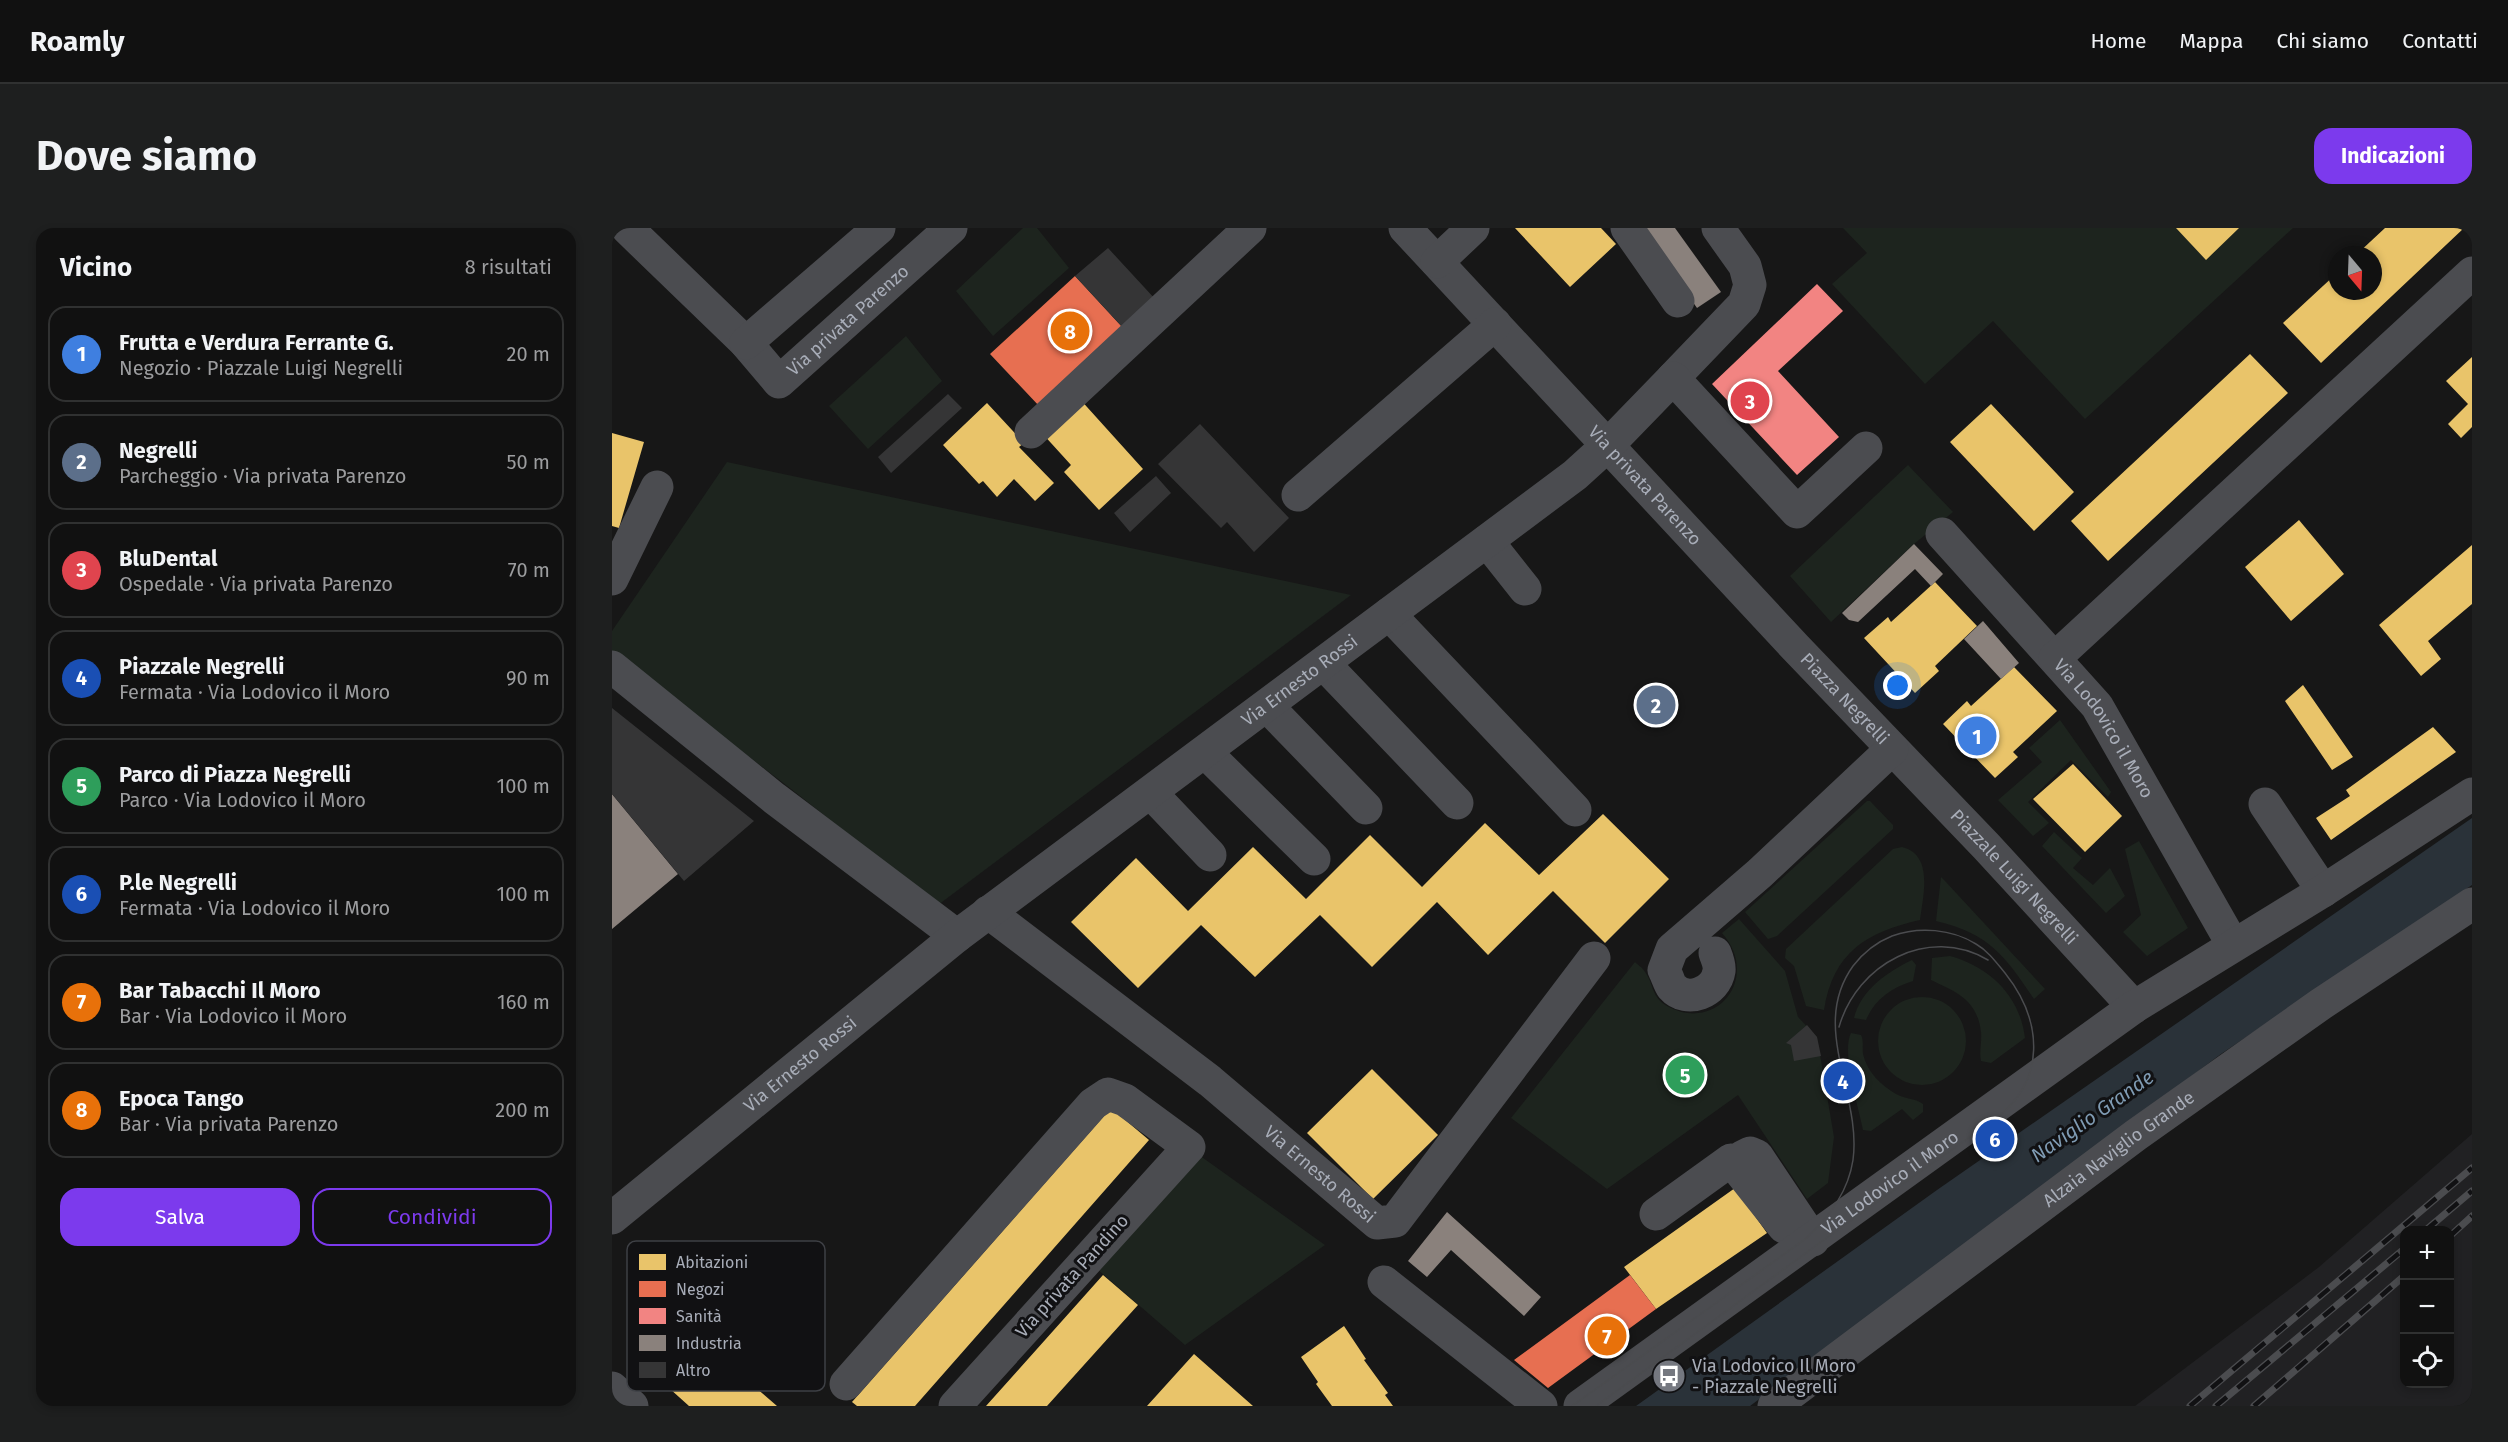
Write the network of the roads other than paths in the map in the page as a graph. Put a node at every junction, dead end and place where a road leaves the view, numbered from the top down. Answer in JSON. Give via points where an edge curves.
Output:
{"nodes":[{"id":1,"x":627,"y":228,"type":"edge"},
{"id":2,"x":879,"y":228,"type":"edge"},
{"id":3,"x":951,"y":228,"type":"edge"},
{"id":4,"x":1250,"y":228,"type":"edge"},
{"id":5,"x":1405,"y":228,"type":"edge"},
{"id":6,"x":1473,"y":228,"type":"edge"},
{"id":7,"x":1627,"y":228,"type":"edge"},
{"id":8,"x":1730,"y":233,"type":"edge"},
{"id":9,"x":1437,"y":262,"type":"junction"},
{"id":10,"x":2472,"y":273,"type":"edge"},
{"id":11,"x":1678,"y":301,"type":"dead end"},
{"id":12,"x":1495,"y":324,"type":"junction"},
{"id":13,"x":747,"y":344,"type":"junction"},
{"id":14,"x":1673,"y":378,"type":"junction"},
{"id":15,"x":1031,"y":432,"type":"dead end"},
{"id":16,"x":1608,"y":445,"type":"junction"},
{"id":17,"x":1866,"y":448,"type":"dead end"},
{"id":18,"x":657,"y":487,"type":"dead end"},
{"id":19,"x":1298,"y":495,"type":"dead end"},
{"id":20,"x":1942,"y":534,"type":"dead end"},
{"id":21,"x":1487,"y":541,"type":"junction"},
{"id":22,"x":612,"y":579,"type":"edge"},
{"id":23,"x":1525,"y":589,"type":"dead end"},
{"id":24,"x":1389,"y":614,"type":"junction"},
{"id":25,"x":1796,"y":648,"type":"joint"},
{"id":26,"x":2055,"y":658,"type":"junction"},
{"id":27,"x":1324,"y":664,"type":"junction"},
{"id":28,"x":612,"y":667,"type":"edge"},
{"id":29,"x":1267,"y":706,"type":"junction"},
{"id":30,"x":1892,"y":749,"type":"junction"},
{"id":31,"x":1205,"y":752,"type":"junction"},
{"id":32,"x":1150,"y":793,"type":"junction"},
{"id":33,"x":2472,"y":794,"type":"edge"},
{"id":34,"x":1457,"y":803,"type":"dead end"},
{"id":35,"x":2265,"y":804,"type":"dead end"},
{"id":36,"x":1366,"y":808,"type":"dead end"},
{"id":37,"x":1575,"y":810,"type":"dead end"},
{"id":38,"x":1210,"y":855,"type":"dead end"},
{"id":39,"x":1314,"y":859,"type":"dead end"},
{"id":40,"x":2323,"y":891,"type":"junction"},
{"id":41,"x":2472,"y":904,"type":"edge"},
{"id":42,"x":988,"y":912,"type":"junction"},
{"id":43,"x":957,"y":936,"type":"junction"},
{"id":44,"x":2234,"y":945,"type":"junction"},
{"id":45,"x":1715,"y":953,"type":"dead end"},
{"id":46,"x":1594,"y":958,"type":"dead end"},
{"id":47,"x":2134,"y":1007,"type":"junction"},
{"id":48,"x":1742,"y":1157,"type":"dead end"},
{"id":49,"x":1656,"y":1214,"type":"dead end"},
{"id":50,"x":612,"y":1218,"type":"edge"},
{"id":51,"x":1813,"y":1240,"type":"junction"},
{"id":52,"x":1384,"y":1282,"type":"dead end"},
{"id":53,"x":846,"y":1384,"type":"dead end"},
{"id":54,"x":612,"y":1388,"type":"edge"},
{"id":55,"x":632,"y":1406,"type":"edge"},
{"id":56,"x":955,"y":1406,"type":"edge"},
{"id":57,"x":1541,"y":1406,"type":"edge"},
{"id":58,"x":1580,"y":1406,"type":"edge"},
{"id":59,"x":1773,"y":1406,"type":"edge"}],
"edges":[{"from":1,"to":13,"type":"street"},
{"from":2,"to":13,"type":"street"},
{"from":3,"to":13,"type":"street","name":"Via privata Parenzo","via":[[779,382]]},
{"from":4,"to":15,"type":"street"},
{"from":5,"to":9,"type":"street","name":"Via privata Parenzo"},
{"from":6,"to":9,"type":"street"},
{"from":7,"to":11,"type":"street"},
{"from":8,"to":14,"type":"street","name":"Via Ernesto Rossi","via":[[1750,285],[1744,304]]},
{"from":9,"to":12,"type":"street","name":"Via privata Parenzo"},
{"from":10,"to":26,"type":"street"},
{"from":12,"to":16,"type":"street","name":"Via privata Parenzo"},
{"from":12,"to":19,"type":"street"},
{"from":14,"to":16,"type":"street","name":"Via Ernesto Rossi"},
{"from":14,"to":17,"type":"street","via":[[1797,512]]},
{"from":16,"to":21,"type":"street","name":"Via Ernesto Rossi"},
{"from":16,"to":25,"type":"street","name":"Via privata Parenzo"},
{"from":18,"to":22,"type":"street"},
{"from":20,"to":26,"type":"street","name":"Via Lodovico il Moro"},
{"from":21,"to":23,"type":"street"},
{"from":21,"to":24,"type":"street","name":"Via Ernesto Rossi"},
{"from":24,"to":27,"type":"street","name":"Via Ernesto Rossi"},
{"from":24,"to":37,"type":"street"},
{"from":25,"to":30,"type":"street","name":"Piazza Negrelli"},
{"from":26,"to":44,"type":"street","name":"Via Lodovico il Moro","via":[[2097,706]]},
{"from":27,"to":29,"type":"street","name":"Via Ernesto Rossi"},
{"from":27,"to":34,"type":"street"},
{"from":28,"to":43,"type":"street","via":[[774,798]]},
{"from":29,"to":31,"type":"street","name":"Via Ernesto Rossi"},
{"from":29,"to":36,"type":"street"},
{"from":30,"to":45,"type":"street","via":[[1672,949],[1664,970],[1672,987],[1683,994],[1697,995],[1713,986],[1720,971]]},
{"from":30,"to":47,"type":"street","name":"Piazzale Luigi Negrelli"},
{"from":31,"to":32,"type":"street","name":"Via Ernesto Rossi"},
{"from":31,"to":39,"type":"street"},
{"from":32,"to":38,"type":"street"},
{"from":32,"to":42,"type":"street","name":"Via Ernesto Rossi"},
{"from":33,"to":40,"type":"street","name":"Via Lodovico il Moro"},
{"from":35,"to":40,"type":"street"},
{"from":40,"to":44,"type":"street","name":"Via Lodovico il Moro"},
{"from":41,"to":59,"type":"street","name":"Alzaia Naviglio Grande","via":[[2321,1004],[2136,1135]]},
{"from":42,"to":43,"type":"street","name":"Via Ernesto Rossi"},
{"from":42,"to":46,"type":"street","name":"Via Ernesto Rossi","via":[[1210,1081],[1377,1223],[1395,1221]]},
{"from":43,"to":50,"type":"street","name":"Via Ernesto Rossi"},
{"from":44,"to":47,"type":"street","name":"Via Lodovico il Moro"},
{"from":47,"to":51,"type":"street","name":"Via Lodovico il Moro"},
{"from":48,"to":51,"type":"street","via":[[1750,1153],[1757,1156]]},
{"from":49,"to":51,"type":"street","via":[[1731,1160],[1784,1227]]},
{"from":51,"to":58,"type":"street","name":"Via Lodovico il Moro"},
{"from":52,"to":57,"type":"street"},
{"from":53,"to":56,"type":"street","name":"Via privata Pandino","via":[[1093,1104],[1108,1094],[1125,1100],[1189,1147]]},
{"from":54,"to":55,"type":"street"}]}
